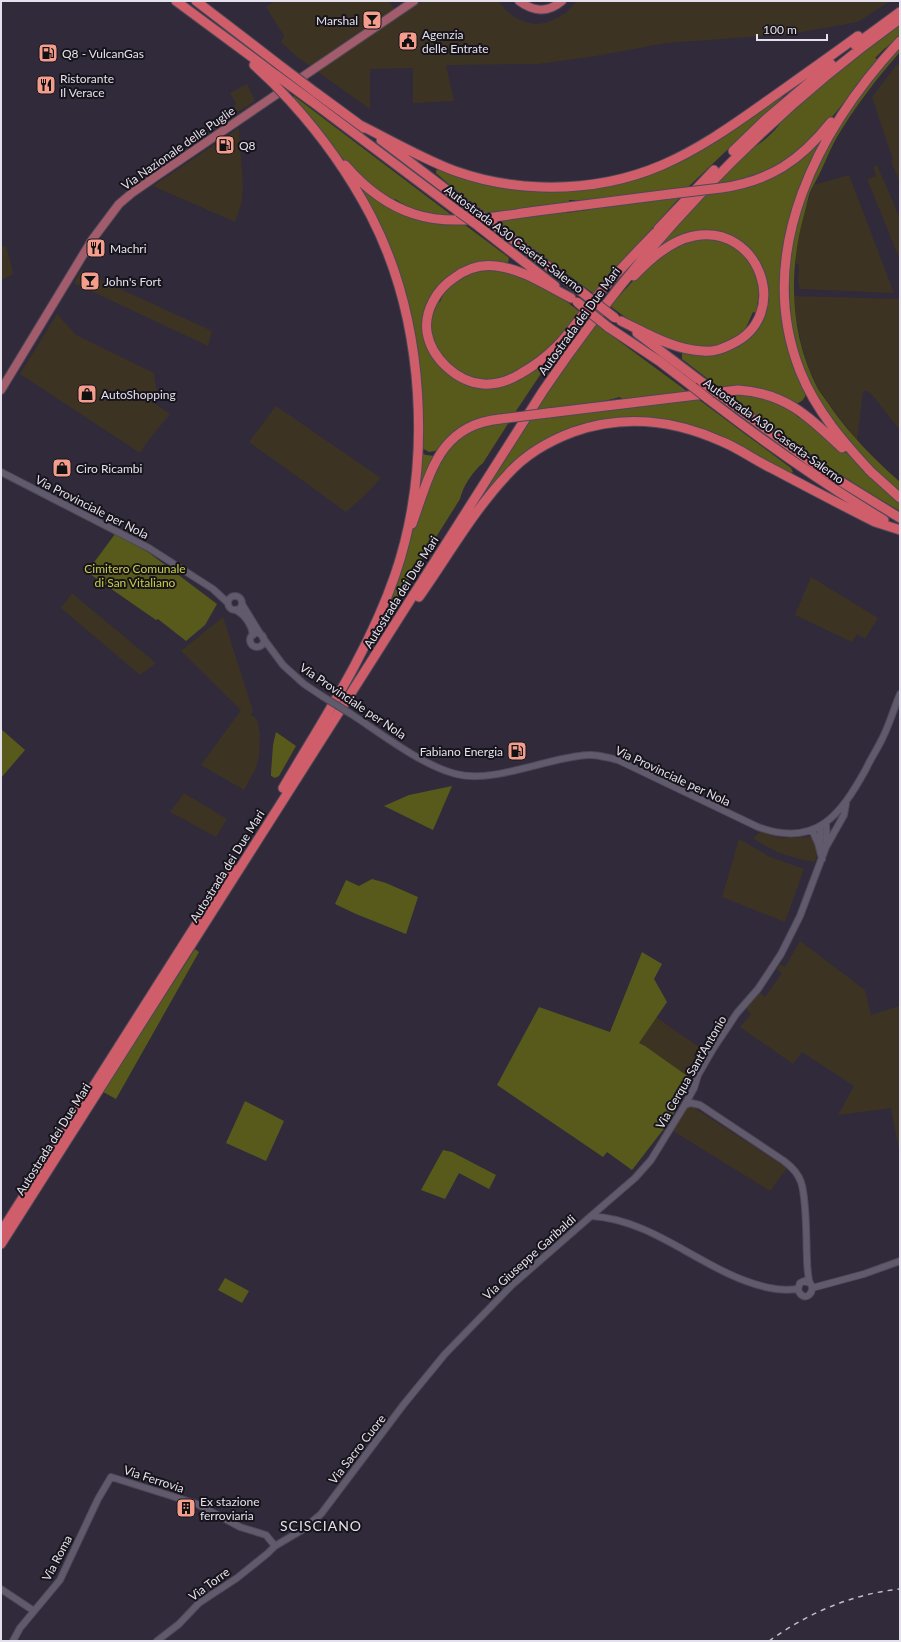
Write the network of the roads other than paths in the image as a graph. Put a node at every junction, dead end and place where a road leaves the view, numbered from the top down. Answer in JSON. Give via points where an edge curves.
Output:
{"nodes":[{"id":1,"x":176,"y":1,"type":"edge"},
{"id":2,"x":196,"y":1,"type":"edge"},
{"id":3,"x":414,"y":1,"type":"edge"},
{"id":4,"x":519,"y":1,"type":"edge"},
{"id":5,"x":562,"y":1,"type":"edge"},
{"id":6,"x":900,"y":11,"type":"edge"},
{"id":7,"x":900,"y":19,"type":"edge"},
{"id":8,"x":900,"y":41,"type":"edge"},
{"id":9,"x":277,"y":74,"type":"junction"},
{"id":10,"x":866,"y":79,"type":"junction"},
{"id":11,"x":360,"y":125,"type":"junction"},
{"id":12,"x":325,"y":142,"type":"junction"},
{"id":13,"x":655,"y":233,"type":"junction"},
{"id":14,"x":574,"y":300,"type":"junction"},
{"id":15,"x":618,"y":319,"type":"junction"},
{"id":16,"x":1,"y":390,"type":"edge"},
{"id":17,"x":543,"y":391,"type":"junction"},
{"id":18,"x":1,"y":472,"type":"edge"},
{"id":19,"x":873,"y":474,"type":"junction"},
{"id":20,"x":900,"y":498,"type":"edge"},
{"id":21,"x":900,"y":518,"type":"edge"},
{"id":22,"x":900,"y":530,"type":"edge"},
{"id":23,"x":402,"y":551,"type":"junction"},
{"id":24,"x":213,"y":589,"type":"junction"},
{"id":25,"x":231,"y":596,"type":"junction"},
{"id":26,"x":227,"y":602,"type":"junction"},
{"id":27,"x":242,"y":604,"type":"junction"},
{"id":28,"x":236,"y":610,"type":"junction"},
{"id":29,"x":253,"y":635,"type":"junction"},
{"id":30,"x":262,"y":636,"type":"junction"},
{"id":31,"x":259,"y":647,"type":"junction"},
{"id":32,"x":274,"y":654,"type":"junction"},
{"id":33,"x":900,"y":694,"type":"edge"},
{"id":34,"x":343,"y":706,"type":"junction"},
{"id":35,"x":283,"y":788,"type":"junction"},
{"id":36,"x":847,"y":800,"type":"junction"},
{"id":37,"x":826,"y":823,"type":"junction"},
{"id":38,"x":820,"y":827,"type":"junction"},
{"id":39,"x":812,"y":830,"type":"junction"},
{"id":40,"x":826,"y":847,"type":"junction"},
{"id":41,"x":820,"y":851,"type":"junction"},
{"id":42,"x":822,"y":860,"type":"junction"},
{"id":43,"x":692,"y":1098,"type":"junction"},
{"id":44,"x":591,"y":1216,"type":"junction"},
{"id":45,"x":1,"y":1232,"type":"edge"},
{"id":46,"x":1,"y":1244,"type":"edge"},
{"id":47,"x":900,"y":1261,"type":"edge"},
{"id":48,"x":807,"y":1269,"type":"junction"},
{"id":49,"x":811,"y":1285,"type":"junction"},
{"id":50,"x":799,"y":1286,"type":"junction"},
{"id":51,"x":445,"y":1354,"type":"joint"},
{"id":52,"x":111,"y":1477,"type":"joint"},
{"id":53,"x":276,"y":1546,"type":"junction"},
{"id":54,"x":1,"y":1589,"type":"edge"},
{"id":55,"x":34,"y":1611,"type":"junction"},
{"id":56,"x":13,"y":1641,"type":"edge"},
{"id":57,"x":157,"y":1641,"type":"edge"}],
"edges":[{"from":1,"to":9,"type":"highway","name":"Autostrada A30 Caserta-Salerno"},
{"from":2,"to":9,"type":"highway","name":"Autostrada A30 Caserta-Salerno"},
{"from":3,"to":16,"type":"main road","name":"Via Nazionale delle Puglie","via":[[119,204],[92,240]]},
{"from":4,"to":5,"type":"highway","via":[[539,10],[552,8]]},
{"from":6,"to":11,"type":"highway","via":[[867,30],[713,139],[660,166],[610,182],[552,187],[516,185],[475,177],[435,162]]},
{"from":6,"to":13,"type":"highway","name":"Autostrada dei Due Mari","via":[[841,56],[765,120],[707,176]]},
{"from":7,"to":17,"type":"highway","name":"Autostrada dei Due Mari","via":[[794,103],[703,190],[660,236],[616,290]]},
{"from":8,"to":10,"type":"highway"},
{"from":9,"to":11,"type":"highway","name":"Autostrada A30 Caserta-Salerno","bridge":true,"via":[[315,92]]},
{"from":9,"to":12,"type":"highway","bridge":true,"via":[[291,102]]},
{"from":9,"to":14,"type":"highway","name":"Autostrada A30 Caserta-Salerno","bridge":true},
{"from":10,"to":12,"type":"highway","bridge":true,"via":[[814,142],[792,162],[758,180],[721,188],[460,220],[427,218],[402,210],[379,197],[355,176]]},
{"from":10,"to":19,"type":"highway","via":[[821,148],[804,187],[792,222],[786,254],[785,287],[790,339],[800,371],[816,402],[839,436]]},
{"from":11,"to":15,"type":"highway","name":"Autostrada A30 Caserta-Salerno","bridge":true},
{"from":12,"to":23,"type":"highway","via":[[371,216],[391,266],[406,316],[416,366],[418,458]]},
{"from":13,"to":14,"type":"highway","via":[[604,288],[558,346],[519,375],[501,382],[483,384],[467,380],[450,371],[439,358],[427,332],[429,310],[436,296],[460,273],[479,266],[514,269]]},
{"from":13,"to":35,"type":"highway","name":"Autostrada dei Due Mari","via":[[598,302],[537,388]]},
{"from":14,"to":22,"type":"highway","name":"Autostrada A30 Caserta-Salerno","bridge":true,"via":[[812,476]]},
{"from":15,"to":17,"type":"highway","via":[[665,342],[703,352],[718,350],[741,340],[753,329],[760,316],[764,303],[756,263],[735,242],[722,236],[693,236],[668,248],[650,260],[630,279]]},
{"from":15,"to":21,"type":"highway","name":"Autostrada A30 Caserta-Salerno","bridge":true,"via":[[820,468]]},
{"from":17,"to":34,"type":"highway","name":"Autostrada dei Due Mari"},
{"from":18,"to":24,"type":"street","name":"Via Provinciale per Nola","via":[[148,548]]},
{"from":19,"to":20,"type":"highway"},
{"from":19,"to":23,"type":"highway","bridge":true,"via":[[798,409],[775,397],[751,391],[738,390],[481,422],[460,432],[443,448],[435,462]]},
{"from":22,"to":34,"type":"highway","via":[[875,522],[723,442],[682,427],[651,422],[618,421],[587,427],[559,437],[532,453],[494,489]]},
{"from":23,"to":35,"type":"highway","via":[[382,607],[355,664]]},
{"from":24,"to":25,"type":"street","name":"Via Provinciale per Nola"},
{"from":24,"to":26,"type":"street","name":"Via Provinciale per Nola"},
{"from":25,"to":26,"type":"street"},
{"from":25,"to":27,"type":"street","via":[[238,596],[242,599]]},
{"from":26,"to":28,"type":"street","via":[[230,608]]},
{"from":27,"to":28,"type":"street"},
{"from":27,"to":30,"type":"street","name":"Via Provinciale per Nola"},
{"from":28,"to":29,"type":"street","via":[[250,625]]},
{"from":29,"to":30,"type":"street"},
{"from":29,"to":31,"type":"street","via":[[251,643]]},
{"from":30,"to":31,"type":"street","via":[[264,642]]},
{"from":30,"to":32,"type":"street","name":"Via Provinciale per Nola"},
{"from":31,"to":32,"type":"street","name":"Via Provinciale per Nola"},
{"from":32,"to":39,"type":"street","name":"Via Provinciale per Nola","bridge":true,"via":[[291,673],[322,696],[429,764],[457,774],[490,775],[566,758],[598,755],[618,760],[765,830],[786,834]]},
{"from":33,"to":36,"type":"street","via":[[883,738]]},
{"from":34,"to":46,"type":"highway","name":"Autostrada dei Due Mari"},
{"from":35,"to":45,"type":"highway","name":"Autostrada dei Due Mari"},
{"from":36,"to":37,"type":"street","name":"Via Provinciale per Nola"},
{"from":36,"to":40,"type":"street","name":"Via Cerqua Sant'Antonio","via":[[844,815]]},
{"from":37,"to":38,"type":"street","name":"Via Provinciale per Nola"},
{"from":37,"to":40,"type":"street","name":"Via Cerqua Sant'Antonio"},
{"from":38,"to":39,"type":"street","name":"Via Provinciale per Nola"},
{"from":38,"to":41,"type":"street"},
{"from":39,"to":41,"type":"street"},
{"from":40,"to":42,"type":"street","name":"Via Cerqua Sant'Antonio"},
{"from":41,"to":42,"type":"street"},
{"from":42,"to":43,"type":"street","name":"Via Cerqua Sant'Antonio","via":[[782,954],[713,1049],[698,1075]]},
{"from":43,"to":44,"type":"street","name":"Via Cerqua Sant'Antonio","via":[[636,1178]]},
{"from":43,"to":48,"type":"street","via":[[784,1161],[798,1174],[804,1196]]},
{"from":44,"to":50,"type":"street","name":"Via Giuseppe Garibaldi","via":[[608,1217],[649,1232],[736,1278],[772,1289]]},
{"from":44,"to":51,"type":"street","name":"Via Giuseppe Garibaldi","via":[[512,1285]]},
{"from":47,"to":49,"type":"street","via":[[864,1274]]},
{"from":48,"to":49,"type":"street"},
{"from":48,"to":50,"type":"street"},
{"from":49,"to":50,"type":"street","via":[[804,1282]]},
{"from":49,"to":50,"type":"street","via":[[810,1294],[806,1296],[800,1294]]},
{"from":51,"to":53,"type":"street","name":"Via Sacro Cuore","via":[[321,1514],[296,1535]]},
{"from":52,"to":53,"type":"street","name":"Via Ferrovia","via":[[197,1504],[240,1527],[266,1535]]},
{"from":52,"to":55,"type":"street","name":"Via Roma","via":[[60,1580]]},
{"from":53,"to":57,"type":"street","name":"Via Torre","via":[[199,1604]]},
{"from":54,"to":55,"type":"street"},
{"from":55,"to":56,"type":"street","name":"Via Roma"}]}
